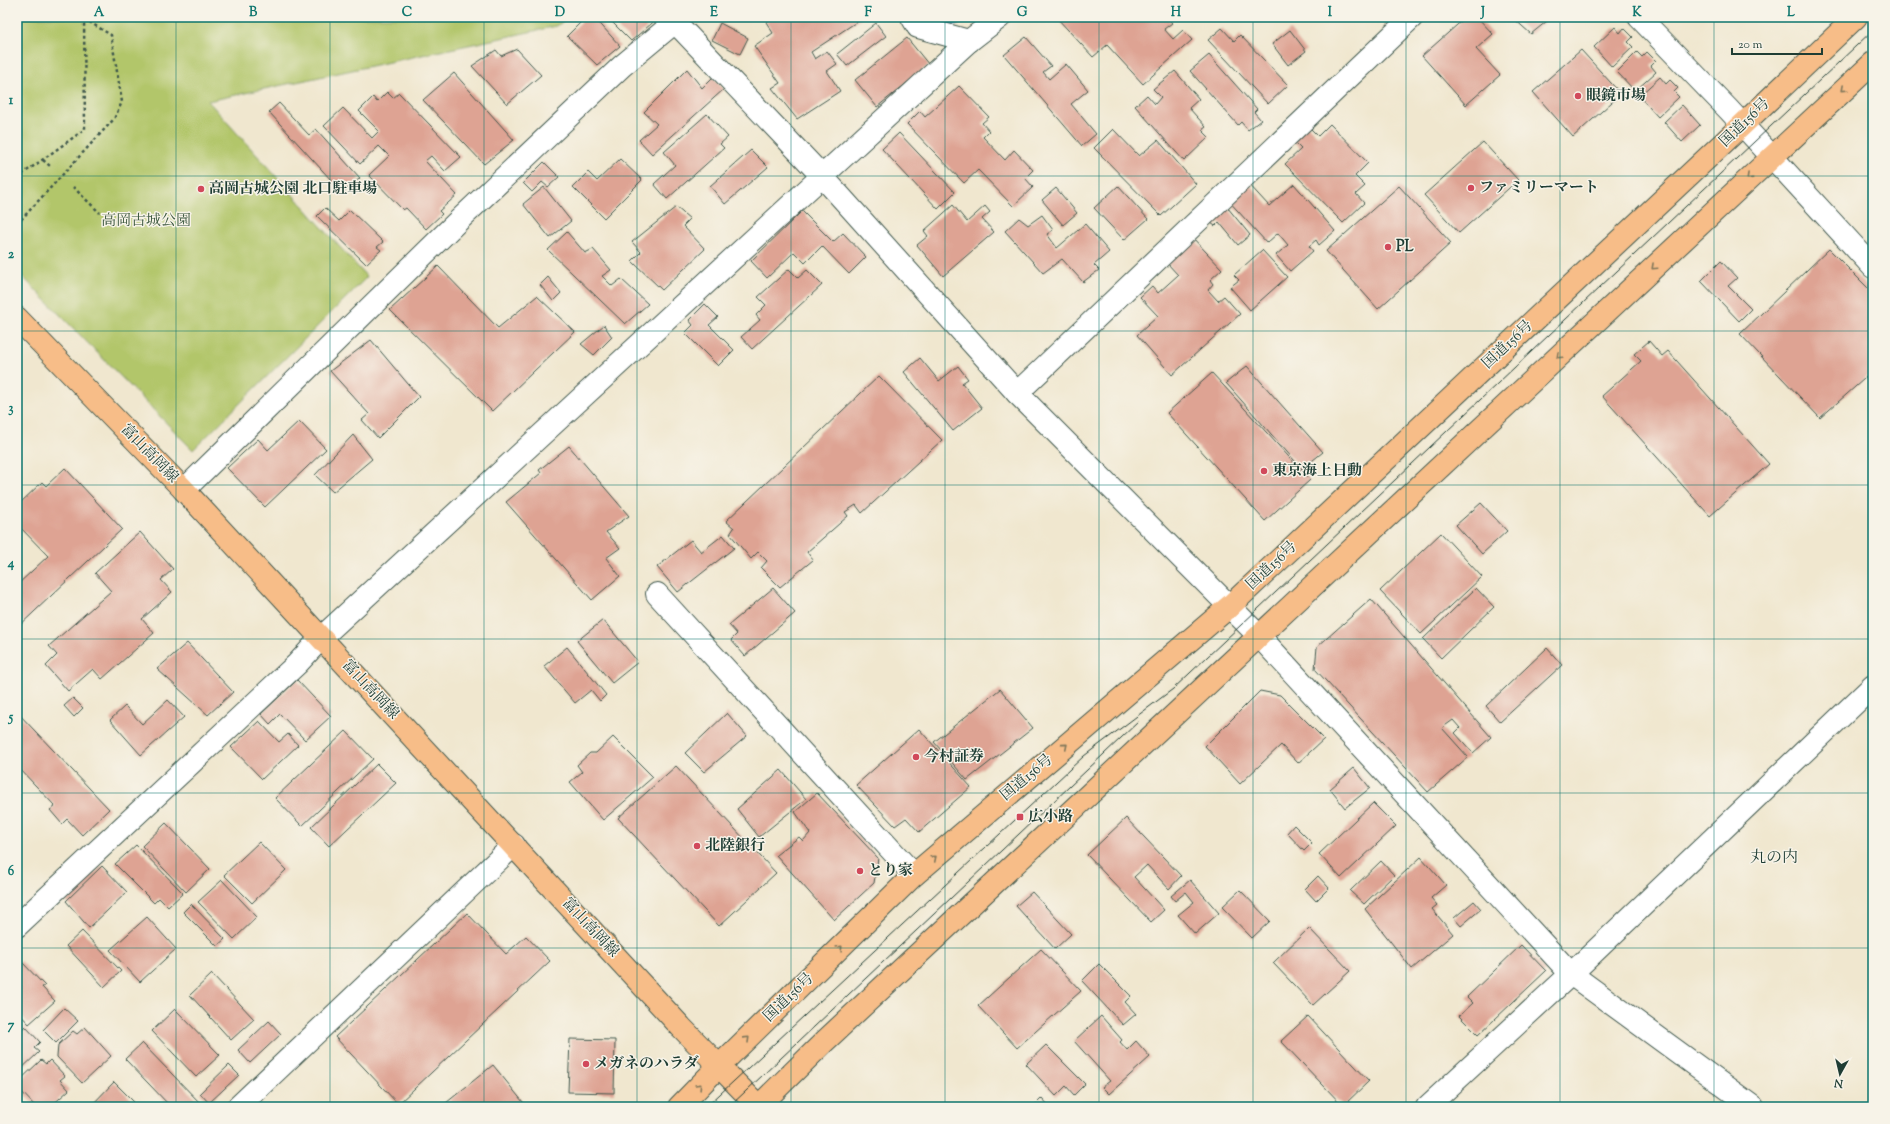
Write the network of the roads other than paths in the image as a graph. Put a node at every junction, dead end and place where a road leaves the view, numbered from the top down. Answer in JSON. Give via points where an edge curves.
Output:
{"nodes":[{"id":1,"x":912,"y":17,"type":"edge"},
{"id":2,"x":1000,"y":17,"type":"edge"},
{"id":3,"x":1412,"y":17,"type":"edge"},
{"id":4,"x":1639,"y":17,"type":"edge"},
{"id":5,"x":1856,"y":17,"type":"edge"},
{"id":6,"x":969,"y":41,"type":"junction"},
{"id":7,"x":1873,"y":63,"type":"edge"},
{"id":8,"x":1742,"y":125,"type":"junction"},
{"id":9,"x":1771,"y":156,"type":"junction"},
{"id":10,"x":822,"y":176,"type":"junction"},
{"id":11,"x":1873,"y":267,"type":"edge"},
{"id":12,"x":17,"y":318,"type":"edge"},
{"id":13,"x":1017,"y":393,"type":"junction"},
{"id":14,"x":184,"y":490,"type":"junction"},
{"id":15,"x":657,"y":594,"type":"dead end"},
{"id":16,"x":1230,"y":606,"type":"junction"},
{"id":17,"x":1260,"y":636,"type":"junction"},
{"id":18,"x":322,"y":637,"type":"junction"},
{"id":19,"x":1873,"y":686,"type":"edge"},
{"id":20,"x":514,"y":845,"type":"junction"},
{"id":21,"x":914,"y":875,"type":"junction"},
{"id":22,"x":17,"y":926,"type":"edge"},
{"id":23,"x":1571,"y":974,"type":"junction"},
{"id":24,"x":719,"y":1066,"type":"junction"},
{"id":25,"x":238,"y":1107,"type":"edge"},
{"id":26,"x":679,"y":1107,"type":"edge"},
{"id":27,"x":758,"y":1107,"type":"edge"},
{"id":28,"x":1427,"y":1107,"type":"edge"},
{"id":29,"x":1753,"y":1107,"type":"edge"}],
"edges":[{"from":1,"to":6,"type":"street","via":[[918,27]]},
{"from":2,"to":6,"type":"street"},
{"from":3,"to":13,"type":"street"},
{"from":4,"to":8,"type":"street"},
{"from":5,"to":8,"type":"main road","name":"国道156号"},
{"from":6,"to":10,"type":"street"},
{"from":7,"to":9,"type":"main road","one_way":true},
{"from":8,"to":9,"type":"street"},
{"from":8,"to":16,"type":"main road","name":"国道156号"},
{"from":9,"to":11,"type":"street"},
{"from":9,"to":17,"type":"main road","one_way":true},
{"from":10,"to":13,"type":"street"},
{"from":10,"to":14,"type":"street","via":[[675,22],[622,66],[456,223]]},
{"from":10,"to":18,"type":"street"},
{"from":12,"to":14,"type":"main road","name":"富山高岡線"},
{"from":13,"to":16,"type":"street"},
{"from":14,"to":18,"type":"main road","name":"富山高岡線"},
{"from":15,"to":21,"type":"street"},
{"from":16,"to":17,"type":"street"},
{"from":21,"to":16,"type":"main road","name":"国道156号","one_way":true},
{"from":17,"to":23,"type":"street"},
{"from":17,"to":27,"type":"main road","via":[[825,1041]]},
{"from":18,"to":20,"type":"main road","name":"富山高岡線"},
{"from":18,"to":22,"type":"street","via":[[297,664]]},
{"from":19,"to":23,"type":"street"},
{"from":20,"to":24,"type":"main road","name":"富山高岡線"},
{"from":20,"to":25,"type":"street"},
{"from":24,"to":21,"type":"main road","name":"国道156号","one_way":true},
{"from":23,"to":28,"type":"street"},
{"from":23,"to":29,"type":"street"},
{"from":26,"to":24,"type":"main road","name":"国道156号","one_way":true},
{"from":24,"to":27,"type":"main road"}]}
